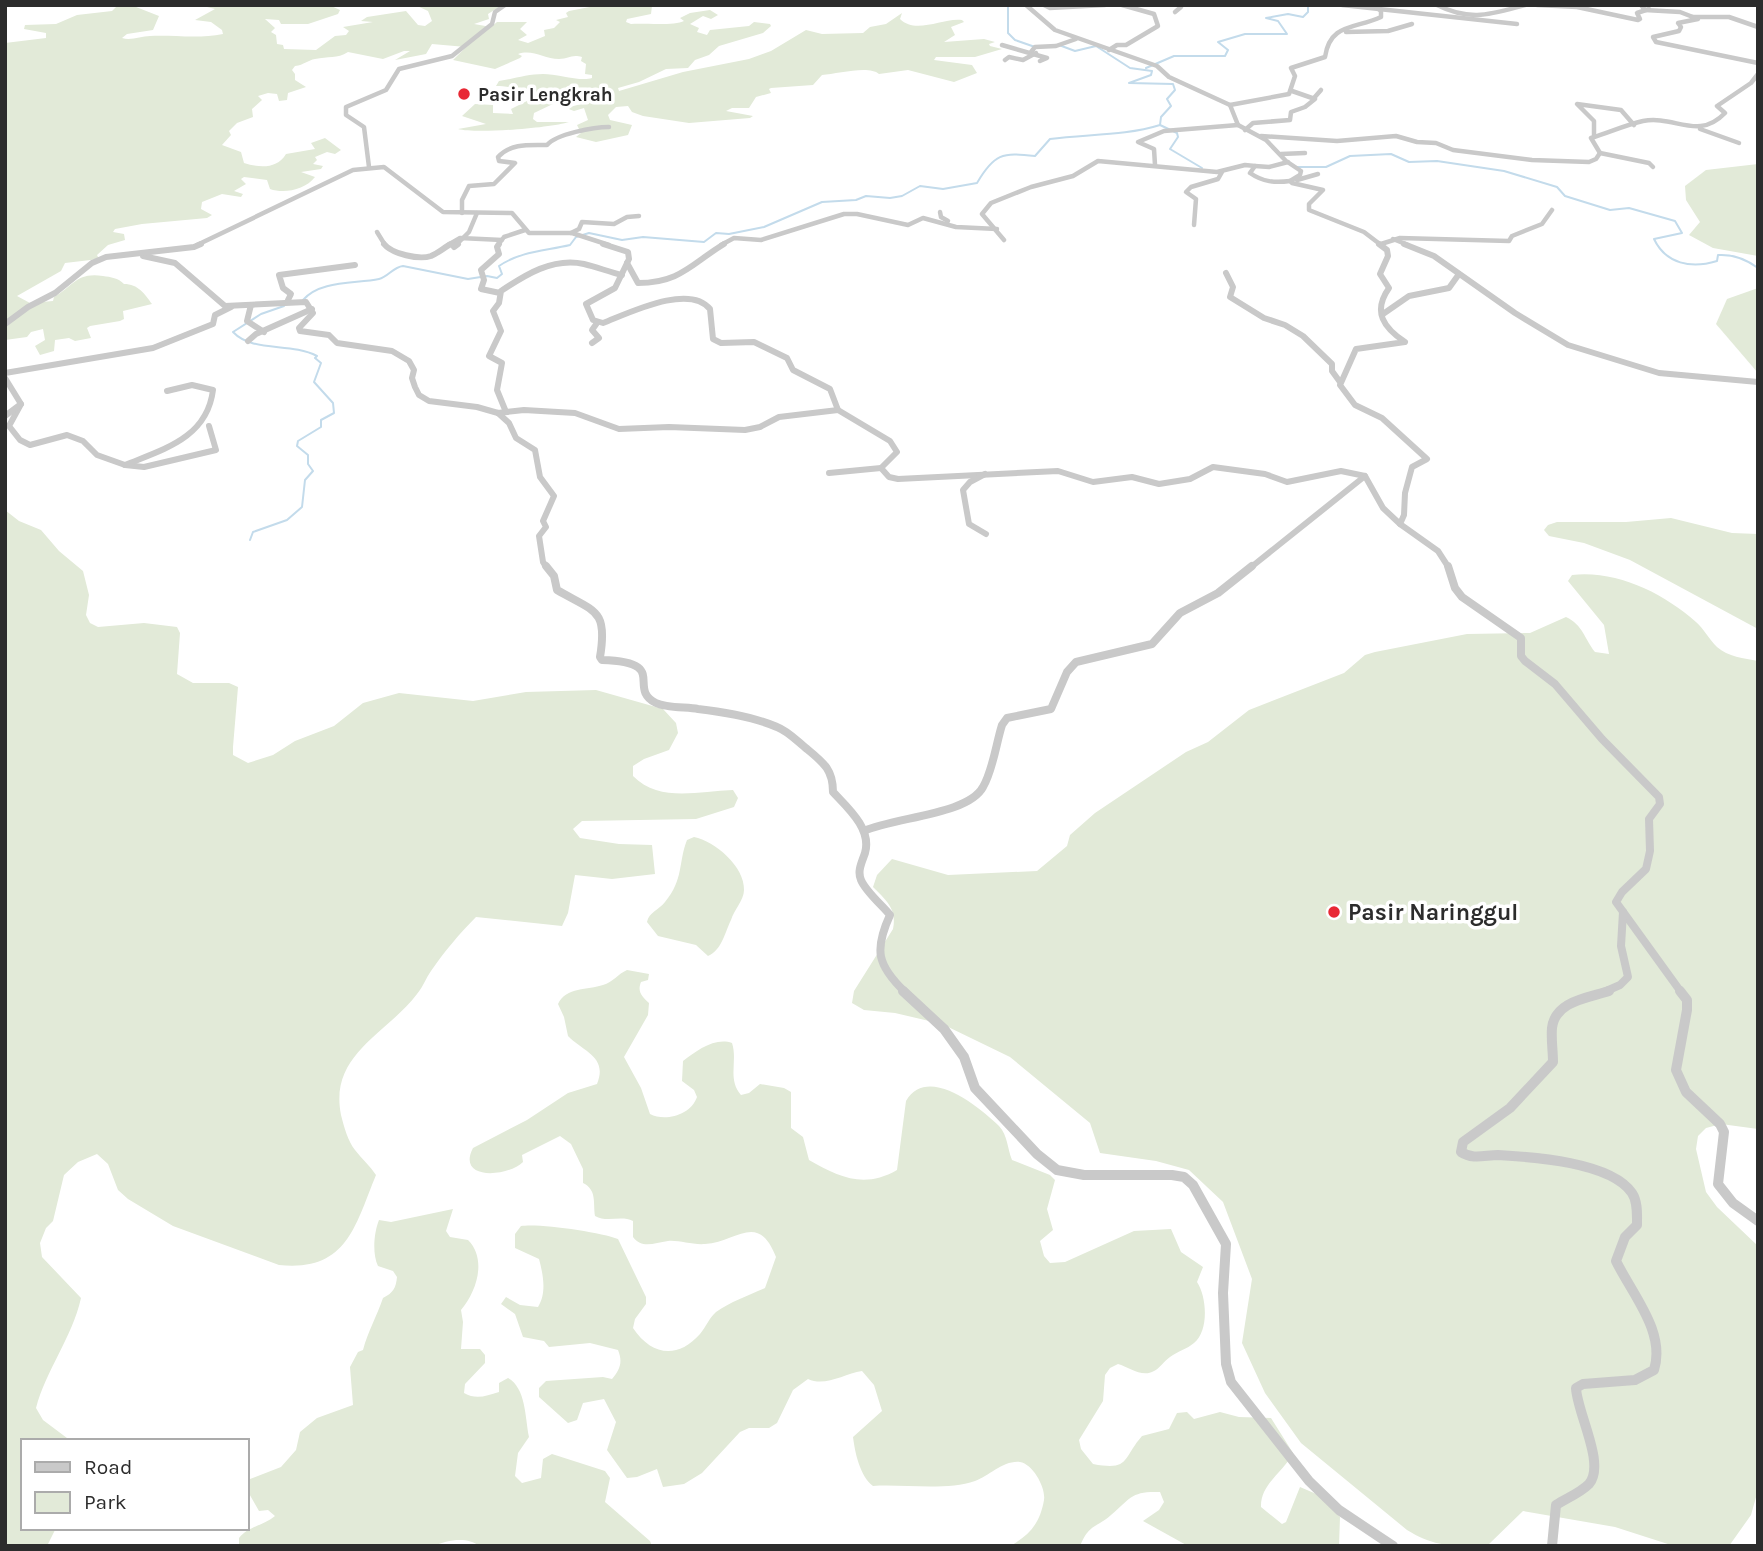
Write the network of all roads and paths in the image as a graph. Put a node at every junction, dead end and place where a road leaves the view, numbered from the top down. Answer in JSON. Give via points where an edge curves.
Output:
{"nodes":[{"id":1,"x":505,"y":5,"type":"edge"},
{"id":2,"x":1026,"y":5,"type":"edge"},
{"id":3,"x":1044,"y":5,"type":"edge"},
{"id":4,"x":1105,"y":5,"type":"edge"},
{"id":5,"x":1122,"y":5,"type":"edge"},
{"id":6,"x":1179,"y":5,"type":"edge"},
{"id":7,"x":1342,"y":5,"type":"edge"},
{"id":8,"x":1374,"y":5,"type":"edge"},
{"id":9,"x":1437,"y":5,"type":"edge"},
{"id":10,"x":1525,"y":5,"type":"edge"},
{"id":11,"x":1538,"y":5,"type":"edge"},
{"id":12,"x":1641,"y":5,"type":"edge"},
{"id":13,"x":1660,"y":5,"type":"edge"},
{"id":14,"x":1090,"y":6,"type":"edge"},
{"id":15,"x":1645,"y":10,"type":"junction"},
{"id":16,"x":1381,"y":11,"type":"junction"},
{"id":17,"x":1175,"y":12,"type":"dead end"},
{"id":18,"x":1692,"y":17,"type":"junction"},
{"id":19,"x":1412,"y":24,"type":"dead end"},
{"id":20,"x":1517,"y":24,"type":"dead end"},
{"id":21,"x":1758,"y":27,"type":"edge"},
{"id":22,"x":1336,"y":32,"type":"junction"},
{"id":23,"x":1076,"y":39,"type":"junction"},
{"id":24,"x":1002,"y":45,"type":"dead end"},
{"id":25,"x":1109,"y":50,"type":"junction"},
{"id":26,"x":1034,"y":53,"type":"junction"},
{"id":27,"x":1005,"y":60,"type":"dead end"},
{"id":28,"x":1040,"y":61,"type":"dead end"},
{"id":29,"x":1758,"y":63,"type":"edge"},
{"id":30,"x":1758,"y":74,"type":"edge"},
{"id":31,"x":1321,"y":90,"type":"dead end"},
{"id":32,"x":1292,"y":91,"type":"junction"},
{"id":33,"x":1314,"y":98,"type":"junction"},
{"id":34,"x":1230,"y":105,"type":"junction"},
{"id":35,"x":1238,"y":125,"type":"junction"},
{"id":36,"x":1634,"y":125,"type":"junction"},
{"id":37,"x":609,"y":127,"type":"dead end"},
{"id":38,"x":1697,"y":128,"type":"junction"},
{"id":39,"x":1245,"y":130,"type":"junction"},
{"id":40,"x":1259,"y":136,"type":"junction"},
{"id":41,"x":1594,"y":137,"type":"junction"},
{"id":42,"x":1739,"y":143,"type":"dead end"},
{"id":43,"x":1306,"y":153,"type":"dead end"},
{"id":44,"x":1600,"y":153,"type":"junction"},
{"id":45,"x":1281,"y":154,"type":"junction"},
{"id":46,"x":1288,"y":162,"type":"junction"},
{"id":47,"x":1155,"y":165,"type":"junction"},
{"id":48,"x":1255,"y":166,"type":"junction"},
{"id":49,"x":369,"y":167,"type":"junction"},
{"id":50,"x":1653,"y":167,"type":"dead end"},
{"id":51,"x":1222,"y":172,"type":"junction"},
{"id":52,"x":1318,"y":174,"type":"dead end"},
{"id":53,"x":1292,"y":180,"type":"junction"},
{"id":54,"x":1552,"y":210,"type":"dead end"},
{"id":55,"x":462,"y":213,"type":"junction"},
{"id":56,"x":477,"y":213,"type":"junction"},
{"id":57,"x":639,"y":216,"type":"dead end"},
{"id":58,"x":930,"y":220,"type":"junction"},
{"id":59,"x":948,"y":221,"type":"dead end"},
{"id":60,"x":1194,"y":225,"type":"dead end"},
{"id":61,"x":997,"y":229,"type":"junction"},
{"id":62,"x":525,"y":230,"type":"junction"},
{"id":63,"x":377,"y":232,"type":"dead end"},
{"id":64,"x":570,"y":233,"type":"junction"},
{"id":65,"x":464,"y":238,"type":"junction"},
{"id":66,"x":1393,"y":239,"type":"junction"},
{"id":67,"x":502,"y":240,"type":"junction"},
{"id":68,"x":1004,"y":240,"type":"dead end"},
{"id":69,"x":1381,"y":244,"type":"junction"},
{"id":70,"x":454,"y":247,"type":"dead end"},
{"id":71,"x":129,"y":254,"type":"junction"},
{"id":72,"x":627,"y":262,"type":"junction"},
{"id":73,"x":355,"y":265,"type":"dead end"},
{"id":74,"x":1226,"y":273,"type":"dead end"},
{"id":75,"x":1459,"y":274,"type":"junction"},
{"id":76,"x":622,"y":275,"type":"junction"},
{"id":77,"x":500,"y":293,"type":"junction"},
{"id":78,"x":288,"y":300,"type":"junction"},
{"id":79,"x":251,"y":305,"type":"junction"},
{"id":80,"x":232,"y":307,"type":"junction"},
{"id":81,"x":312,"y":309,"type":"junction"},
{"id":82,"x":1383,"y":314,"type":"junction"},
{"id":83,"x":597,"y":323,"type":"junction"},
{"id":84,"x":5,"y":324,"type":"edge"},
{"id":85,"x":264,"y":332,"type":"junction"},
{"id":86,"x":248,"y":341,"type":"dead end"},
{"id":87,"x":592,"y":342,"type":"dead end"},
{"id":88,"x":5,"y":377,"type":"edge"},
{"id":89,"x":1340,"y":382,"type":"junction"},
{"id":90,"x":1758,"y":382,"type":"edge"},
{"id":91,"x":167,"y":391,"type":"dead end"},
{"id":92,"x":21,"y":404,"type":"junction"},
{"id":93,"x":838,"y":410,"type":"junction"},
{"id":94,"x":502,"y":412,"type":"junction"},
{"id":95,"x":5,"y":416,"type":"edge"},
{"id":96,"x":209,"y":426,"type":"dead end"},
{"id":97,"x":125,"y":465,"type":"junction"},
{"id":98,"x":881,"y":468,"type":"junction"},
{"id":99,"x":988,"y":472,"type":"junction"},
{"id":100,"x":829,"y":474,"type":"dead end"},
{"id":101,"x":1365,"y":476,"type":"junction"},
{"id":102,"x":1400,"y":524,"type":"junction"},
{"id":103,"x":986,"y":534,"type":"dead end"},
{"id":104,"x":864,"y":831,"type":"junction"},
{"id":105,"x":1623,"y":912,"type":"junction"},
{"id":106,"x":1758,"y":1221,"type":"edge"},
{"id":107,"x":1393,"y":1546,"type":"edge"},
{"id":108,"x":1552,"y":1546,"type":"edge"}],
"edges":[{"from":1,"to":49,"type":"street","via":[[495,12],[492,24],[452,56],[399,69],[386,90],[346,107],[346,115],[364,127]]},
{"from":2,"to":23,"type":"street","via":[[1054,29]]},
{"from":3,"to":14,"type":"street"},
{"from":4,"to":14,"type":"street"},
{"from":5,"to":25,"type":"street","via":[[1154,14],[1158,26]]},
{"from":6,"to":17,"type":"street"},
{"from":7,"to":16,"type":"street"},
{"from":8,"to":16,"type":"street"},
{"from":9,"to":10,"type":"street","via":[[1480,15]]},
{"from":11,"to":15,"type":"street","via":[[1577,7],[1640,20],[1636,14]]},
{"from":12,"to":15,"type":"street"},
{"from":13,"to":15,"type":"street"},
{"from":15,"to":18,"type":"street"},
{"from":16,"to":20,"type":"street"},
{"from":16,"to":22,"type":"street","via":[[1378,19]]},
{"from":18,"to":21,"type":"street","via":[[1729,17]]},
{"from":18,"to":29,"type":"street","via":[[1698,19],[1678,23],[1679,31],[1653,39]]},
{"from":19,"to":22,"type":"street","via":[[1388,31]]},
{"from":22,"to":32,"type":"street","via":[[1327,41],[1325,57],[1291,68],[1295,76]]},
{"from":23,"to":25,"type":"street"},
{"from":23,"to":26,"type":"street","via":[[1035,47]]},
{"from":24,"to":26,"type":"street"},
{"from":25,"to":34,"type":"street","via":[[1155,65],[1169,77]]},
{"from":26,"to":27,"type":"street","via":[[1024,60],[1016,56]]},
{"from":26,"to":28,"type":"street","via":[[1047,58]]},
{"from":30,"to":38,"type":"street","via":[[1716,107],[1725,115]]},
{"from":31,"to":33,"type":"street"},
{"from":32,"to":33,"type":"street"},
{"from":32,"to":34,"type":"street"},
{"from":33,"to":39,"type":"street","via":[[1292,111],[1290,120],[1253,123]]},
{"from":34,"to":35,"type":"street"},
{"from":35,"to":39,"type":"street"},
{"from":35,"to":47,"type":"street","via":[[1146,137],[1138,143],[1154,149]]},
{"from":36,"to":38,"type":"street","via":[[1645,120]]},
{"from":36,"to":41,"type":"street"},
{"from":36,"to":41,"type":"street","via":[[1621,110],[1577,104],[1594,117]]},
{"from":37,"to":55,"type":"street","via":[[589,126],[547,145],[503,151],[499,161],[515,163],[495,183],[470,186],[462,200]]},
{"from":38,"to":42,"type":"street"},
{"from":39,"to":40,"type":"street"},
{"from":40,"to":44,"type":"street","via":[[1337,141],[1396,136],[1453,150],[1532,160],[1586,162]]},
{"from":40,"to":45,"type":"street"},
{"from":41,"to":44,"type":"street","via":[[1590,140]]},
{"from":43,"to":45,"type":"street"},
{"from":44,"to":50,"type":"street"},
{"from":45,"to":46,"type":"street"},
{"from":46,"to":48,"type":"street"},
{"from":46,"to":53,"type":"street","via":[[1301,171]]},
{"from":47,"to":51,"type":"street"},
{"from":47,"to":61,"type":"street","via":[[1098,161],[1073,176],[1010,195],[984,211]]},
{"from":48,"to":51,"type":"street"},
{"from":48,"to":53,"type":"street","via":[[1250,173],[1268,181]]},
{"from":49,"to":55,"type":"street","via":[[389,170],[435,208]]},
{"from":49,"to":71,"type":"street","via":[[286,201],[197,246]]},
{"from":51,"to":60,"type":"street","via":[[1218,179],[1186,192],[1196,199]]},
{"from":52,"to":53,"type":"street"},
{"from":53,"to":69,"type":"street","via":[[1324,191],[1308,207],[1311,211],[1364,232]]},
{"from":54,"to":66,"type":"street","via":[[1542,224],[1509,241]]},
{"from":55,"to":56,"type":"street"},
{"from":56,"to":62,"type":"street","via":[[513,214]]},
{"from":56,"to":65,"type":"street"},
{"from":57,"to":64,"type":"street","via":[[614,224],[582,222]]},
{"from":58,"to":59,"type":"street","via":[[940,214]]},
{"from":58,"to":61,"type":"street"},
{"from":58,"to":72,"type":"street","via":[[921,218],[908,225],[844,214],[761,240],[735,238],[688,272],[666,281],[638,283]]},
{"from":61,"to":68,"type":"street"},
{"from":62,"to":64,"type":"street"},
{"from":62,"to":67,"type":"street"},
{"from":63,"to":65,"type":"street","via":[[383,245],[394,252],[429,257]]},
{"from":64,"to":72,"type":"street","via":[[628,252]]},
{"from":65,"to":67,"type":"street"},
{"from":65,"to":70,"type":"street"},
{"from":66,"to":69,"type":"street"},
{"from":66,"to":75,"type":"street","via":[[1428,253]]},
{"from":67,"to":77,"type":"street","via":[[499,254],[481,270],[481,289]]},
{"from":69,"to":82,"type":"street","via":[[1389,253],[1380,274],[1389,288],[1382,298]]},
{"from":71,"to":80,"type":"street","via":[[175,263]]},
{"from":71,"to":84,"type":"street","via":[[106,257],[83,268],[66,285]]},
{"from":72,"to":76,"type":"street"},
{"from":73,"to":78,"type":"street","via":[[279,275],[283,288],[291,294]]},
{"from":74,"to":89,"type":"street","via":[[1233,287],[1230,297],[1307,338],[1332,364]]},
{"from":75,"to":82,"type":"street","via":[[1449,288],[1409,296]]},
{"from":75,"to":90,"type":"street","via":[[1563,343],[1584,351],[1669,375]]},
{"from":76,"to":77,"type":"street","via":[[565,263],[532,271]]},
{"from":76,"to":83,"type":"street","via":[[615,288],[586,304]]},
{"from":77,"to":94,"type":"street","via":[[493,311],[501,331],[488,356],[502,363],[497,390]]},
{"from":78,"to":79,"type":"street"},
{"from":78,"to":81,"type":"street","via":[[306,302]]},
{"from":79,"to":80,"type":"street"},
{"from":79,"to":85,"type":"street","via":[[247,321]]},
{"from":80,"to":88,"type":"street","via":[[215,315],[213,324],[167,344]]},
{"from":81,"to":85,"type":"street"},
{"from":81,"to":94,"type":"street","via":[[300,331],[329,335],[338,344],[381,347],[407,358],[419,395],[429,401]]},
{"from":82,"to":89,"type":"street","via":[[1385,328],[1405,342],[1356,349]]},
{"from":83,"to":87,"type":"street","via":[[592,330],[599,338]]},
{"from":83,"to":93,"type":"street","via":[[649,305],[695,299],[708,307],[713,339],[754,342],[787,358],[793,370],[830,389]]},
{"from":85,"to":86,"type":"street"},
{"from":88,"to":92,"type":"street"},
{"from":89,"to":102,"type":"street","via":[[1355,405],[1382,418],[1427,458],[1412,467]]},
{"from":91,"to":97,"type":"street","via":[[192,385],[214,394],[208,414],[187,437]]},
{"from":92,"to":95,"type":"street"},
{"from":92,"to":97,"type":"street","via":[[9,426],[26,443],[37,445],[71,436],[83,440],[97,455]]},
{"from":93,"to":94,"type":"street","via":[[779,417],[760,427],[732,430],[619,429],[575,413]]},
{"from":93,"to":98,"type":"street","via":[[895,447],[897,452]]},
{"from":94,"to":104,"type":"street","via":[[516,438],[535,450],[540,477],[554,496],[539,536],[543,562],[562,595],[601,618],[602,660],[624,660],[639,666],[645,692],[656,703],[725,713],[789,733],[827,765],[833,792]]},
{"from":96,"to":97,"type":"street","via":[[216,450],[144,467]]},
{"from":98,"to":99,"type":"street","via":[[898,479]]},
{"from":98,"to":100,"type":"street"},
{"from":99,"to":101,"type":"street","via":[[1058,471],[1093,482],[1132,477],[1159,484],[1190,479],[1213,467],[1287,482],[1342,471]]},
{"from":99,"to":103,"type":"street","via":[[963,490],[969,524]]},
{"from":101,"to":102,"type":"street","via":[[1377,499]]},
{"from":101,"to":104,"type":"street","via":[[1219,593],[1180,613],[1152,645],[1076,662],[1051,709],[1007,718],[983,788],[976,796],[958,807]]},
{"from":102,"to":105,"type":"street","via":[[1438,551],[1452,572],[1458,593],[1521,638],[1525,661],[1555,684],[1659,797],[1660,804],[1649,819],[1647,867],[1616,898]]},
{"from":104,"to":107,"type":"street","via":[[866,850],[860,875],[890,915],[879,939],[880,958],[890,977],[944,1029],[964,1057],[980,1094],[1057,1170],[1084,1175],[1172,1175],[1193,1185],[1226,1244],[1223,1293],[1231,1382],[1309,1481],[1339,1510]]},
{"from":105,"to":106,"type":"street","via":[[1687,1000],[1676,1070],[1686,1092],[1724,1132],[1718,1184],[1733,1203]]},
{"from":105,"to":108,"type":"street","via":[[1622,946],[1628,977],[1609,993],[1562,1009],[1554,1020],[1553,1062],[1510,1108],[1461,1146],[1461,1152],[1474,1158],[1536,1159],[1598,1170],[1632,1192],[1636,1206],[1637,1225],[1625,1237],[1616,1261],[1652,1326],[1659,1345],[1657,1366],[1643,1378],[1576,1388],[1594,1470],[1587,1485],[1556,1505]]}]}
